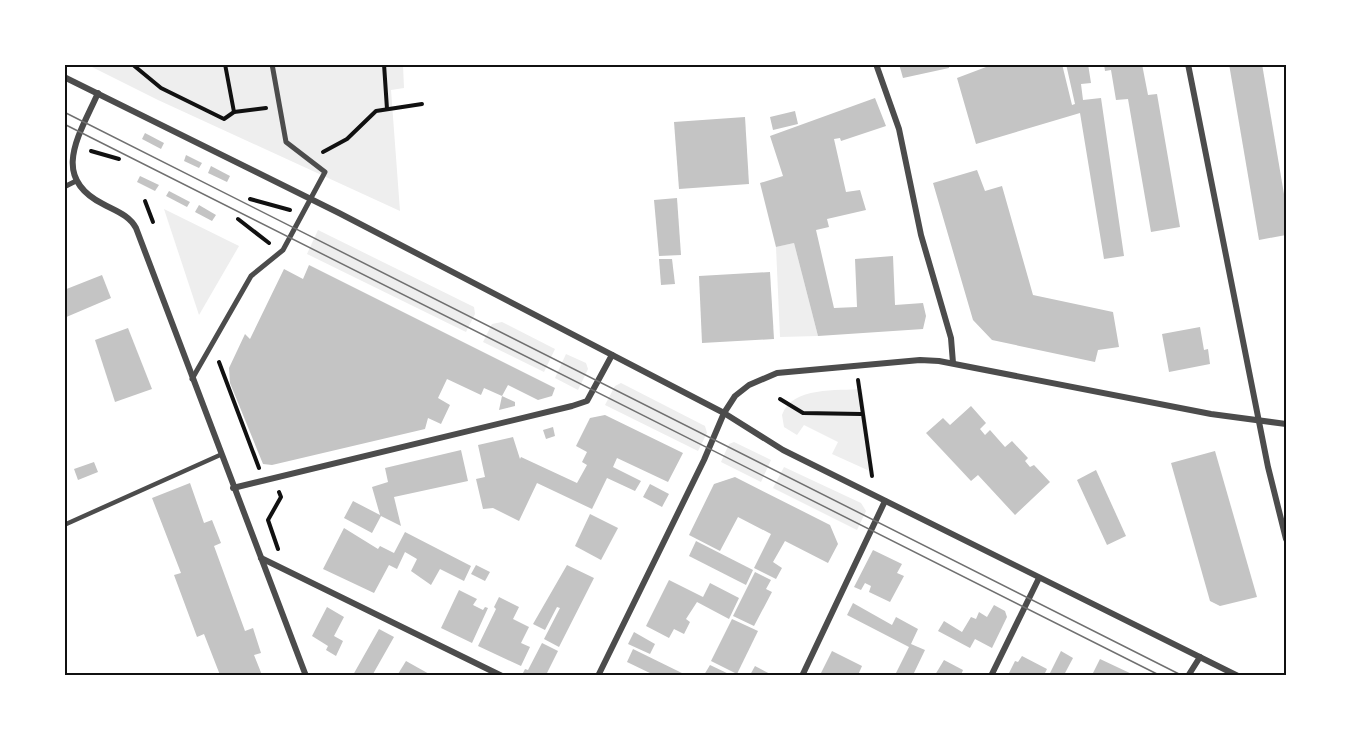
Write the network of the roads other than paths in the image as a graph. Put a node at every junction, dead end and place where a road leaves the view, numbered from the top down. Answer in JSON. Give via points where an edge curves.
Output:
{"nodes":[{"id":1,"x":272,"y":64,"type":"edge"},
{"id":2,"x":876,"y":64,"type":"edge"},
{"id":3,"x":1188,"y":64,"type":"edge"},
{"id":4,"x":64,"y":77,"type":"edge"},
{"id":5,"x":98,"y":93,"type":"junction"},
{"id":6,"x":76,"y":181,"type":"junction"},
{"id":7,"x":64,"y":187,"type":"edge"},
{"id":8,"x":310,"y":200,"type":"junction"},
{"id":9,"x":612,"y":355,"type":"junction"},
{"id":10,"x":953,"y":363,"type":"junction"},
{"id":11,"x":192,"y":379,"type":"junction"},
{"id":12,"x":724,"y":413,"type":"junction"},
{"id":13,"x":1259,"y":420,"type":"junction"},
{"id":14,"x":1287,"y":424,"type":"edge"},
{"id":15,"x":220,"y":455,"type":"junction"},
{"id":16,"x":233,"y":488,"type":"junction"},
{"id":17,"x":885,"y":501,"type":"junction"},
{"id":18,"x":64,"y":525,"type":"edge"},
{"id":19,"x":1287,"y":539,"type":"edge"},
{"id":20,"x":261,"y":558,"type":"junction"},
{"id":21,"x":1039,"y":578,"type":"junction"},
{"id":22,"x":1200,"y":657,"type":"junction"},
{"id":23,"x":306,"y":675,"type":"edge"},
{"id":24,"x":502,"y":675,"type":"edge"},
{"id":25,"x":598,"y":675,"type":"edge"},
{"id":26,"x":802,"y":675,"type":"edge"},
{"id":27,"x":990,"y":675,"type":"edge"},
{"id":28,"x":1188,"y":675,"type":"edge"},
{"id":29,"x":1238,"y":675,"type":"edge"}],
"edges":[{"from":1,"to":8,"type":"street","via":[[286,142],[326,172]]},
{"from":2,"to":10,"type":"street","via":[[899,129],[921,235],[951,338]]},
{"from":3,"to":13,"type":"street"},
{"from":4,"to":5,"type":"street"},
{"from":5,"to":6,"type":"street","via":[[73,150]]},
{"from":5,"to":8,"type":"street"},
{"from":6,"to":7,"type":"street"},
{"from":6,"to":11,"type":"street","via":[[89,197],[133,222]]},
{"from":8,"to":9,"type":"street"},
{"from":8,"to":11,"type":"street","via":[[283,250],[250,276]]},
{"from":9,"to":12,"type":"street"},
{"from":9,"to":16,"type":"street","via":[[587,401]]},
{"from":10,"to":12,"type":"street","via":[[920,360],[777,373],[749,385],[735,396]]},
{"from":10,"to":13,"type":"street"},
{"from":11,"to":15,"type":"street"},
{"from":12,"to":17,"type":"street","via":[[783,450]]},
{"from":12,"to":25,"type":"street"},
{"from":13,"to":14,"type":"street"},
{"from":13,"to":19,"type":"street"},
{"from":15,"to":16,"type":"street"},
{"from":15,"to":18,"type":"lane"},
{"from":16,"to":20,"type":"street"},
{"from":17,"to":21,"type":"street"},
{"from":17,"to":26,"type":"street"},
{"from":20,"to":23,"type":"street"},
{"from":20,"to":24,"type":"street"},
{"from":21,"to":22,"type":"street"},
{"from":21,"to":27,"type":"street"},
{"from":22,"to":28,"type":"street"},
{"from":22,"to":29,"type":"street"}]}
